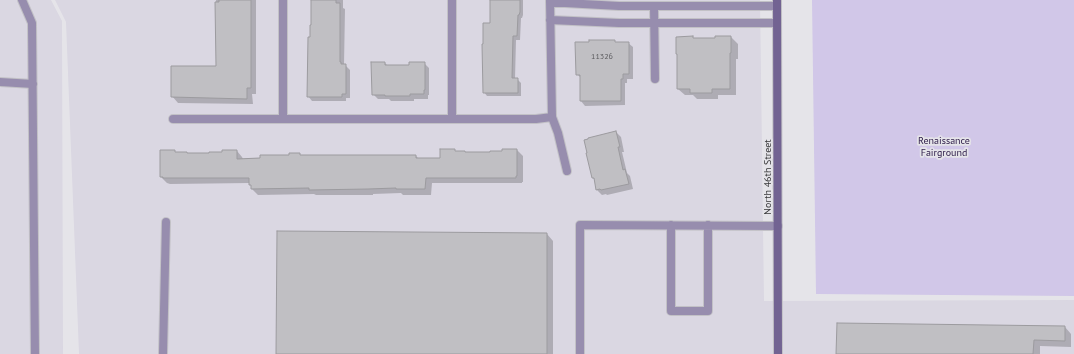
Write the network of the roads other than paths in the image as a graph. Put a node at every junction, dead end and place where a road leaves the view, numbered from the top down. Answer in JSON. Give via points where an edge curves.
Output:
{"nodes":[{"id":1,"x":22,"y":0,"type":"edge"},
{"id":2,"x":283,"y":0,"type":"edge"},
{"id":3,"x":452,"y":0,"type":"edge"},
{"id":4,"x":550,"y":2,"type":"edge"},
{"id":5,"x":777,"y":3,"type":"edge"},
{"id":6,"x":654,"y":6,"type":"junction"},
{"id":7,"x":550,"y":20,"type":"junction"},
{"id":8,"x":777,"y":23,"type":"junction"},
{"id":9,"x":654,"y":24,"type":"junction"},
{"id":10,"x":655,"y":79,"type":"dead end"},
{"id":11,"x":0,"y":82,"type":"edge"},
{"id":12,"x":33,"y":84,"type":"junction"},
{"id":13,"x":552,"y":117,"type":"junction"},
{"id":14,"x":173,"y":119,"type":"dead end"},
{"id":15,"x":283,"y":119,"type":"junction"},
{"id":16,"x":452,"y":120,"type":"junction"},
{"id":17,"x":567,"y":171,"type":"dead end"},
{"id":18,"x":166,"y":222,"type":"dead end"},
{"id":19,"x":671,"y":225,"type":"junction"},
{"id":20,"x":708,"y":225,"type":"junction"},
{"id":21,"x":778,"y":226,"type":"junction"},
{"id":22,"x":35,"y":354,"type":"edge"},
{"id":23,"x":163,"y":354,"type":"edge"},
{"id":24,"x":580,"y":354,"type":"edge"},
{"id":25,"x":778,"y":354,"type":"edge"}],
"edges":[{"from":1,"to":12,"type":"street","via":[[32,23]]},
{"from":2,"to":15,"type":"street"},
{"from":3,"to":16,"type":"street"},
{"from":4,"to":6,"type":"street"},
{"from":4,"to":7,"type":"street"},
{"from":5,"to":6,"type":"street"},
{"from":5,"to":8,"type":"street","name":"North 46th Street"},
{"from":6,"to":9,"type":"street"},
{"from":7,"to":9,"type":"street"},
{"from":7,"to":13,"type":"street"},
{"from":8,"to":9,"type":"street"},
{"from":8,"to":21,"type":"street","name":"North 46th Street"},
{"from":9,"to":10,"type":"street"},
{"from":11,"to":12,"type":"street"},
{"from":12,"to":22,"type":"street"},
{"from":13,"to":16,"type":"street","via":[[536,120]]},
{"from":13,"to":17,"type":"street"},
{"from":14,"to":15,"type":"street"},
{"from":15,"to":16,"type":"street"},
{"from":18,"to":23,"type":"street"},
{"from":19,"to":20,"type":"street"},
{"from":19,"to":20,"type":"street","via":[[670,311],[708,311]]},
{"from":19,"to":24,"type":"street","via":[[580,225]]},
{"from":20,"to":21,"type":"street"},
{"from":21,"to":25,"type":"street","name":"North 46th Street"}]}
